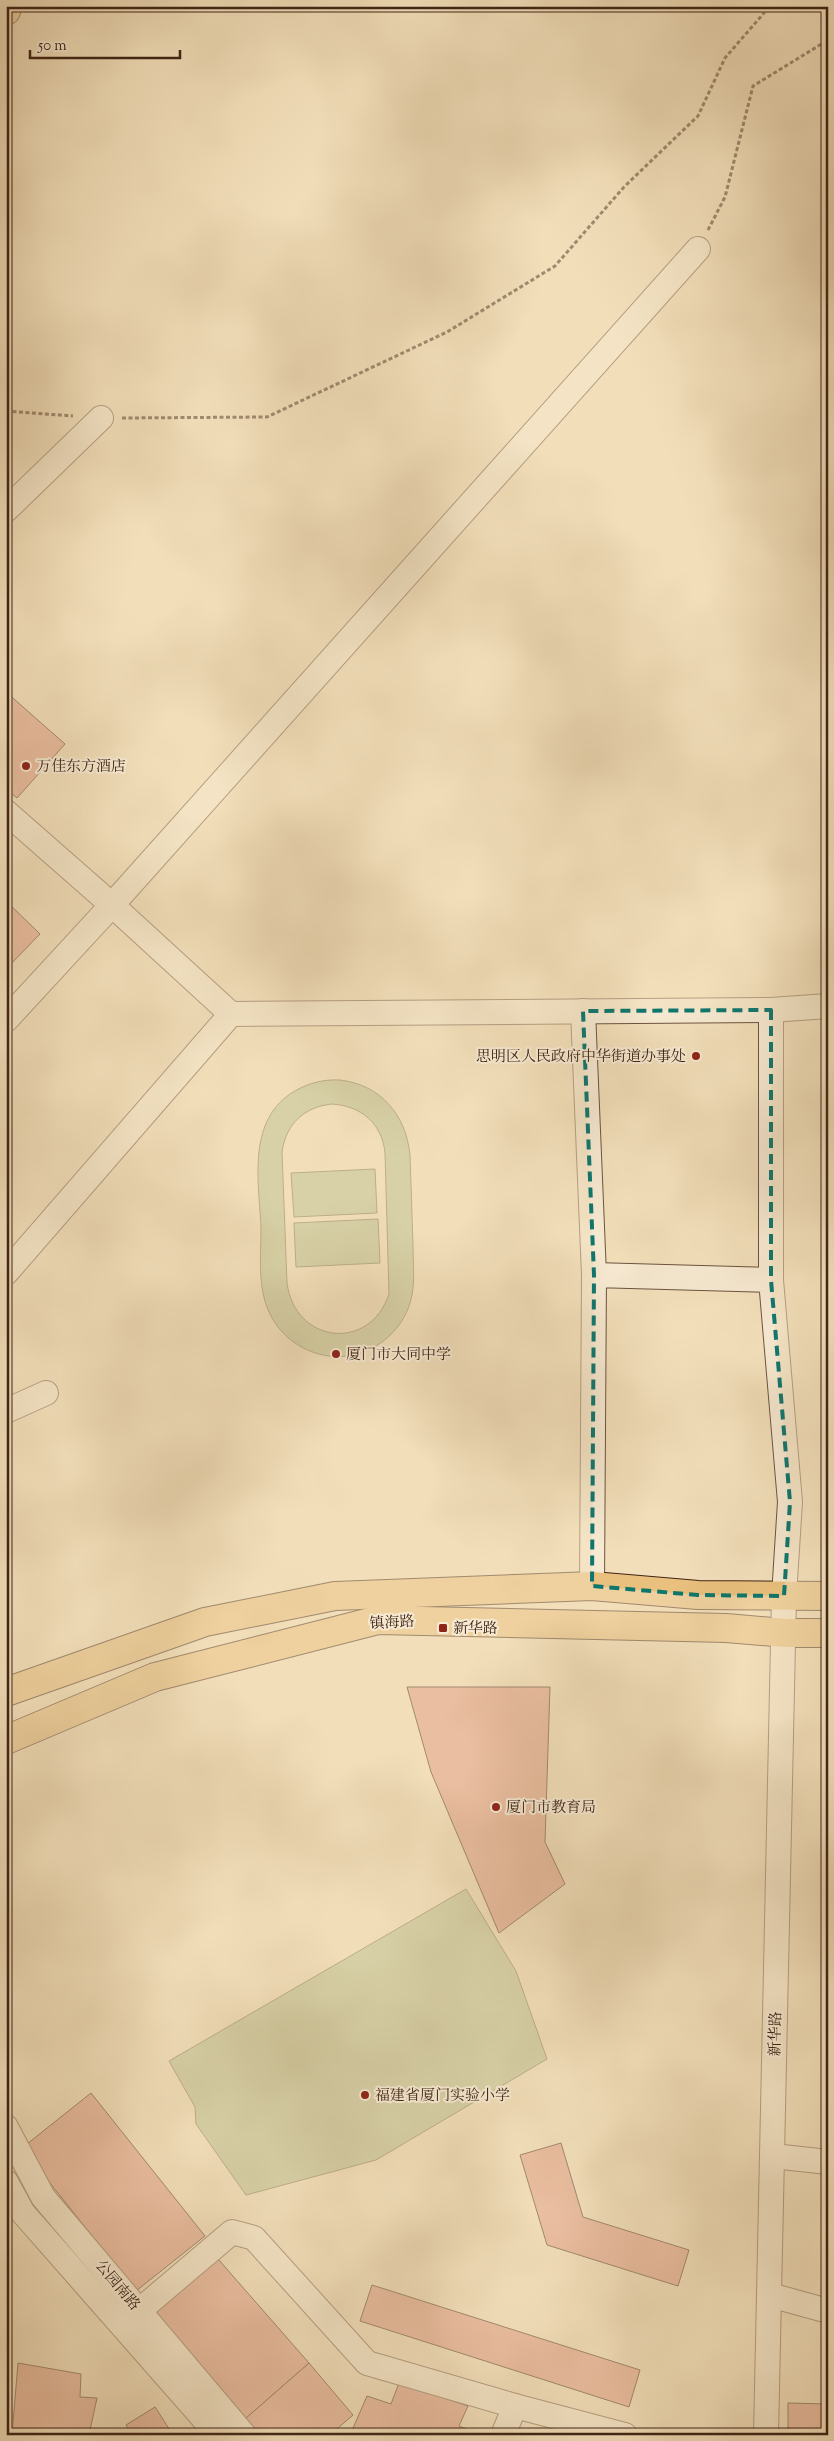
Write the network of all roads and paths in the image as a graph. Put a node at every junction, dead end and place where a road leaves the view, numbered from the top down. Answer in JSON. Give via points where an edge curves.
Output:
{"nodes":[{"id":1,"x":8,"y":6,"type":"edge"},
{"id":2,"x":770,"y":6,"type":"edge"},
{"id":3,"x":6,"y":11,"type":"edge"},
{"id":4,"x":828,"y":40,"type":"edge"},
{"id":5,"x":698,"y":248,"type":"joint"},
{"id":6,"x":6,"y":411,"type":"edge"},
{"id":7,"x":100,"y":418,"type":"junction"},
{"id":8,"x":6,"y":510,"type":"edge"},
{"id":9,"x":6,"y":812,"type":"edge"},
{"id":10,"x":112,"y":905,"type":"junction"},
{"id":11,"x":828,"y":1006,"type":"edge"},
{"id":12,"x":770,"y":1010,"type":"junction"},
{"id":13,"x":583,"y":1011,"type":"junction"},
{"id":14,"x":231,"y":1014,"type":"junction"},
{"id":15,"x":6,"y":1020,"type":"edge"},
{"id":16,"x":6,"y":1273,"type":"edge"},
{"id":17,"x":594,"y":1275,"type":"junction"},
{"id":18,"x":771,"y":1280,"type":"junction"},
{"id":19,"x":46,"y":1393,"type":"dead end"},
{"id":20,"x":6,"y":1411,"type":"edge"},
{"id":21,"x":592,"y":1586,"type":"junction"},
{"id":22,"x":784,"y":1596,"type":"junction"},
{"id":23,"x":828,"y":1596,"type":"edge"},
{"id":24,"x":785,"y":1633,"type":"junction"},
{"id":25,"x":828,"y":1633,"type":"edge"},
{"id":26,"x":6,"y":1692,"type":"edge"},
{"id":27,"x":6,"y":1740,"type":"edge"},
{"id":28,"x":6,"y":2127,"type":"edge"},
{"id":29,"x":773,"y":2156,"type":"junction"},
{"id":30,"x":828,"y":2162,"type":"edge"},
{"id":31,"x":6,"y":2182,"type":"edge"},
{"id":32,"x":770,"y":2294,"type":"junction"},
{"id":33,"x":140,"y":2310,"type":"junction"},
{"id":34,"x":828,"y":2311,"type":"edge"},
{"id":35,"x":515,"y":2406,"type":"junction"},
{"id":36,"x":218,"y":2435,"type":"edge"},
{"id":37,"x":244,"y":2435,"type":"edge"},
{"id":38,"x":503,"y":2435,"type":"edge"},
{"id":39,"x":625,"y":2435,"type":"edge"},
{"id":40,"x":766,"y":2435,"type":"edge"}],
"edges":[{"from":1,"to":3,"type":"main road"},
{"from":2,"to":7,"type":"path","via":[[725,58],[698,116],[624,187],[547,272],[447,332],[267,417]]},
{"from":4,"to":5,"type":"path","via":[[753,86],[725,197]]},
{"from":5,"to":10,"type":"street"},
{"from":6,"to":7,"type":"path"},
{"from":7,"to":8,"type":"street"},
{"from":9,"to":10,"type":"street"},
{"from":10,"to":14,"type":"street"},
{"from":10,"to":15,"type":"street"},
{"from":11,"to":12,"type":"street"},
{"from":12,"to":13,"type":"street"},
{"from":12,"to":18,"type":"street","name":"新华路"},
{"from":13,"to":14,"type":"street"},
{"from":13,"to":17,"type":"street"},
{"from":14,"to":16,"type":"street"},
{"from":17,"to":18,"type":"street"},
{"from":17,"to":21,"type":"street"},
{"from":18,"to":22,"type":"street","name":"新华路","via":[[790,1502]]},
{"from":19,"to":20,"type":"street"},
{"from":21,"to":22,"type":"main road","name":"镇海路","via":[[698,1595]]},
{"from":21,"to":26,"type":"main road","name":"镇海路","via":[[335,1596],[205,1622]]},
{"from":22,"to":23,"type":"main road","name":"镇海路"},
{"from":22,"to":24,"type":"street","name":"新华路"},
{"from":24,"to":25,"type":"main road","name":"镇海路"},
{"from":24,"to":27,"type":"main road","name":"镇海路","via":[[726,1628],[378,1620],[155,1676]]},
{"from":24,"to":29,"type":"street","name":"新华路"},
{"from":28,"to":33,"type":"street","name":"公园南路","via":[[43,2197]]},
{"from":29,"to":30,"type":"street"},
{"from":29,"to":32,"type":"street","name":"新华路"},
{"from":31,"to":36,"type":"street","name":"公园南路","via":[[24,2213]]},
{"from":32,"to":34,"type":"street"},
{"from":32,"to":40,"type":"street","name":"新华路"},
{"from":33,"to":35,"type":"street","via":[[232,2232],[254,2238],[367,2363]]},
{"from":33,"to":37,"type":"street","name":"公园南路"},
{"from":35,"to":38,"type":"street"},
{"from":35,"to":39,"type":"street"}]}
